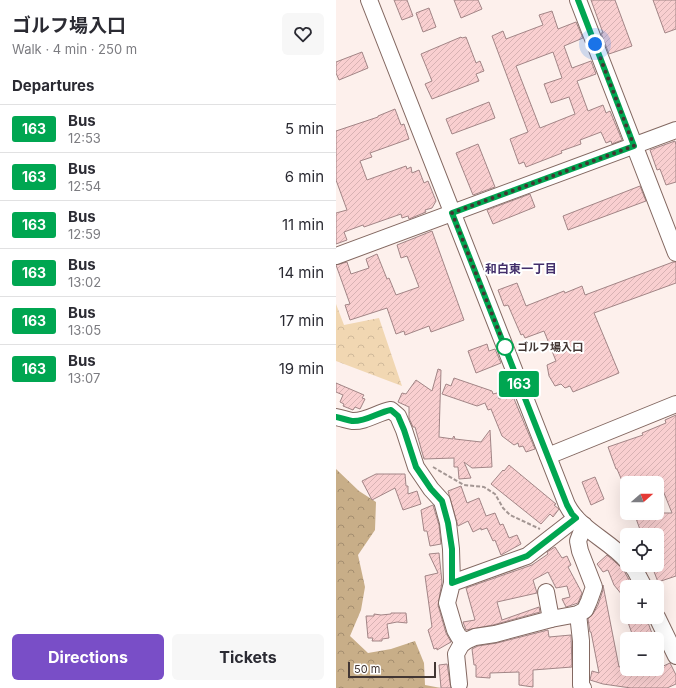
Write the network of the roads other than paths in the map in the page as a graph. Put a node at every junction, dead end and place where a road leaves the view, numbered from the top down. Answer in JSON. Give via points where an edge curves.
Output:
{"nodes":[{"id":1,"x":369,"y":0,"type":"edge"},
{"id":2,"x":578,"y":0,"type":"edge"},
{"id":3,"x":676,"y":130,"type":"edge"},
{"id":4,"x":634,"y":146,"type":"junction"},
{"id":5,"x":452,"y":213,"type":"junction"},
{"id":6,"x":676,"y":253,"type":"edge"},
{"id":7,"x":336,"y":256,"type":"edge"},
{"id":8,"x":676,"y":404,"type":"edge"},
{"id":9,"x":336,"y":417,"type":"edge"},
{"id":10,"x":548,"y":456,"type":"junction"},
{"id":11,"x":580,"y":521,"type":"junction"},
{"id":12,"x":620,"y":554,"type":"edge"},
{"id":13,"x":452,"y":583,"type":"junction"},
{"id":14,"x":546,"y":592,"type":"dead end"},
{"id":15,"x":578,"y":614,"type":"junction"},
{"id":16,"x":551,"y":619,"type":"junction"},
{"id":17,"x":660,"y":624,"type":"edge"},
{"id":18,"x":466,"y":641,"type":"junction"},
{"id":19,"x":676,"y":656,"type":"edge"},
{"id":20,"x":459,"y":684,"type":"dead end"},
{"id":21,"x":583,"y":688,"type":"edge"}],
"edges":[{"from":1,"to":5,"type":"street"},
{"from":2,"to":4,"type":"street"},
{"from":3,"to":4,"type":"street"},
{"from":4,"to":5,"type":"street"},
{"from":4,"to":6,"type":"street"},
{"from":5,"to":7,"type":"street"},
{"from":5,"to":10,"type":"street"},
{"from":8,"to":10,"type":"street"},
{"from":9,"to":13,"type":"street","via":[[353,421],[391,410],[398,416],[416,467],[442,501],[452,549]]},
{"from":10,"to":11,"type":"street","via":[[567,505]]},
{"from":11,"to":12,"type":"street"},
{"from":11,"to":13,"type":"street","via":[[527,556]]},
{"from":11,"to":15,"type":"street","via":[[580,551],[594,587],[585,610]]},
{"from":13,"to":18,"type":"street","via":[[447,603],[455,630],[459,637]]},
{"from":14,"to":16,"type":"street"},
{"from":15,"to":16,"type":"street"},
{"from":15,"to":21,"type":"street"},
{"from":16,"to":18,"type":"street"},
{"from":17,"to":19,"type":"street"},
{"from":18,"to":20,"type":"street","via":[[456,654]]}]}
